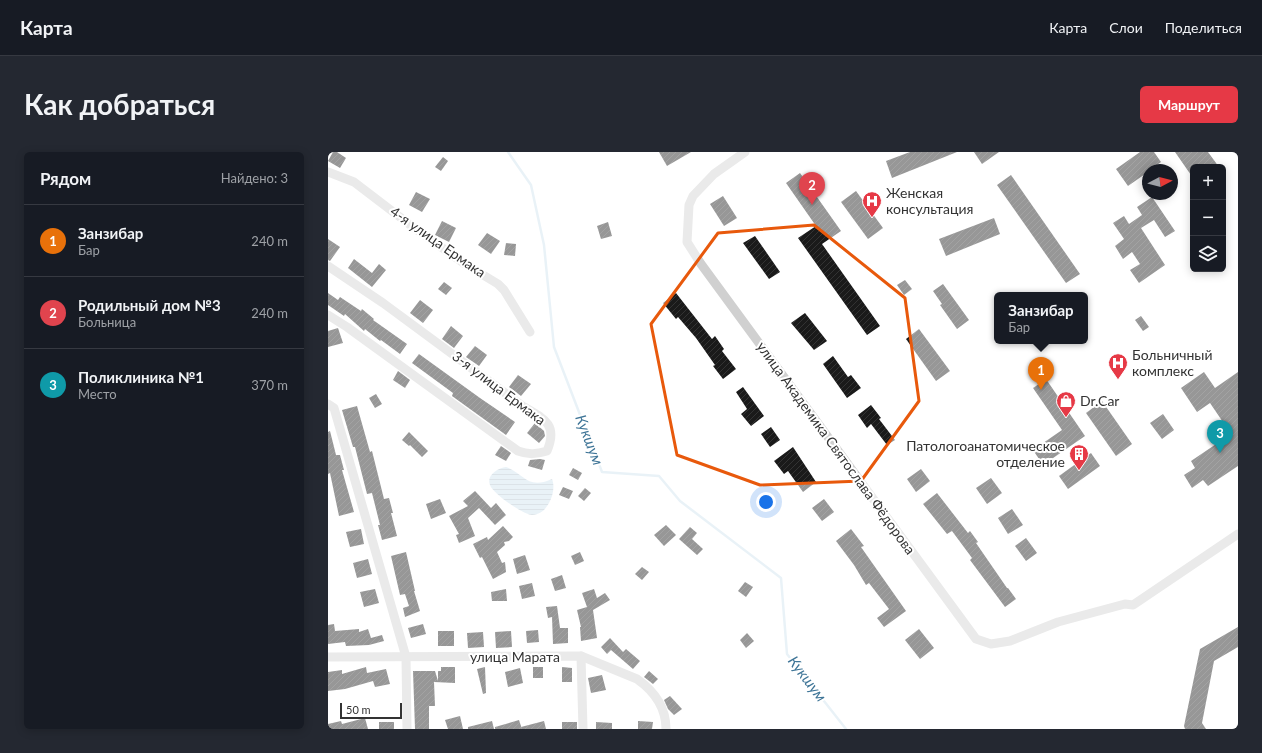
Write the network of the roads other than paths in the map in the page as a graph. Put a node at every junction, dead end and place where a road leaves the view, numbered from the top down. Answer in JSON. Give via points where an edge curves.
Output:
{"nodes":[{"id":1,"x":745,"y":152,"type":"edge"},
{"id":2,"x":328,"y":172,"type":"edge"},
{"id":3,"x":328,"y":266,"type":"edge"},
{"id":4,"x":328,"y":315,"type":"edge"},
{"id":5,"x":530,"y":332,"type":"dead end"},
{"id":6,"x":331,"y":406,"type":"edge"},
{"id":7,"x":1238,"y":534,"type":"edge"},
{"id":8,"x":582,"y":656,"type":"junction"},
{"id":9,"x":328,"y":657,"type":"edge"},
{"id":10,"x":406,"y":657,"type":"junction"},
{"id":11,"x":407,"y":729,"type":"edge"},
{"id":12,"x":583,"y":729,"type":"edge"},
{"id":13,"x":666,"y":729,"type":"edge"}],
"edges":[{"from":1,"to":7,"type":"street","name":"улица Академика Святослава Фёдорова","via":[[714,174],[693,196],[689,205],[687,242],[976,639],[991,644],[1010,640],[1058,622],[1125,604],[1133,605]]},
{"from":2,"to":5,"type":"street","name":"4-я улица Ермака","via":[[354,182],[409,224],[498,284]]},
{"from":3,"to":4,"type":"street","name":"3-я улица Ермака","via":[[543,418],[552,432],[552,441],[547,452],[527,454],[518,451]]},
{"from":6,"to":10,"type":"street"},
{"from":8,"to":10,"type":"street","name":"улица Марата"},
{"from":8,"to":12,"type":"street"},
{"from":8,"to":13,"type":"street","name":"улица Марата","via":[[644,684],[657,697]]},
{"from":9,"to":10,"type":"street","name":"улица Марата"},
{"from":10,"to":11,"type":"street"}]}
